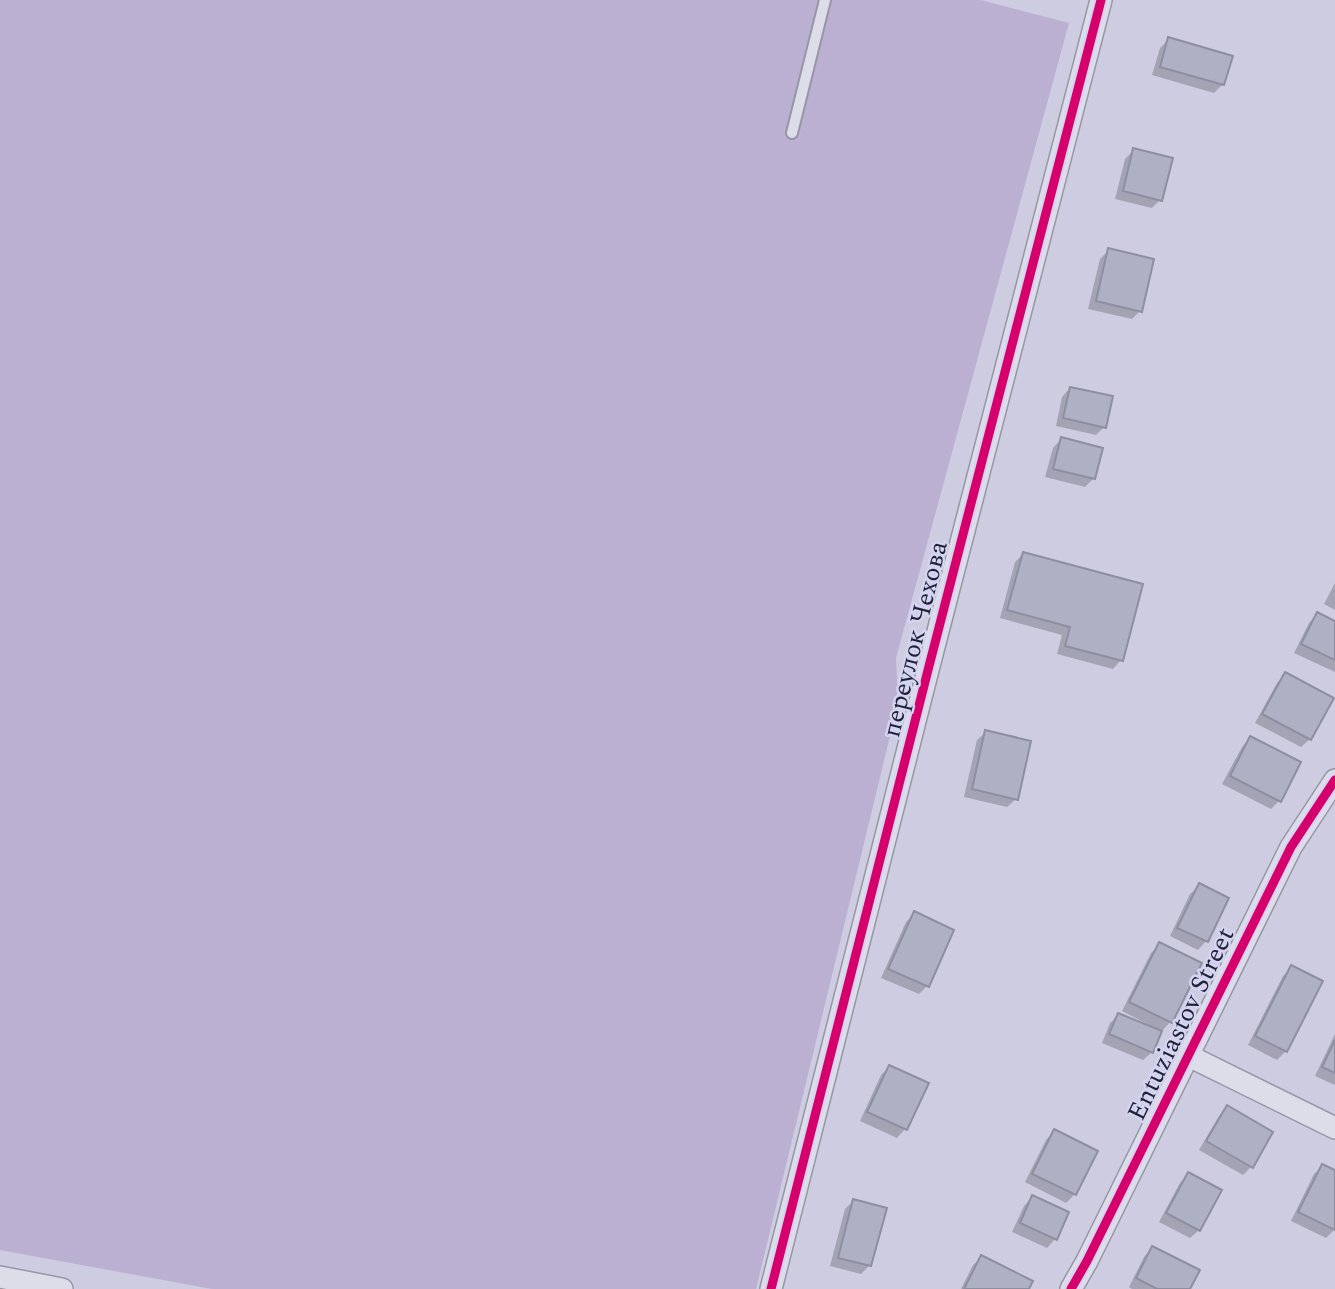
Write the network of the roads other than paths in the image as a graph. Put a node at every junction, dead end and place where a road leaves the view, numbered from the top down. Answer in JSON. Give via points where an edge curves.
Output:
{"nodes":[{"id":1,"x":825,"y":0,"type":"edge"},
{"id":2,"x":1101,"y":0,"type":"edge"},
{"id":3,"x":792,"y":133,"type":"dead end"},
{"id":4,"x":1335,"y":780,"type":"edge"},
{"id":5,"x":1189,"y":1056,"type":"junction"},
{"id":6,"x":1335,"y":1128,"type":"edge"},
{"id":7,"x":0,"y":1277,"type":"edge"},
{"id":8,"x":62,"y":1289,"type":"edge"},
{"id":9,"x":771,"y":1289,"type":"edge"},
{"id":10,"x":1071,"y":1289,"type":"edge"}],
"edges":[{"from":1,"to":3,"type":"lane"},
{"from":2,"to":9,"type":"street","name":"переулок Чехова"},
{"from":4,"to":5,"type":"street","name":"Entuziastov Street","via":[[1291,847]]},
{"from":5,"to":6,"type":"street"},
{"from":5,"to":10,"type":"street","name":"Entuziastov Street"},
{"from":7,"to":8,"type":"street"}]}
